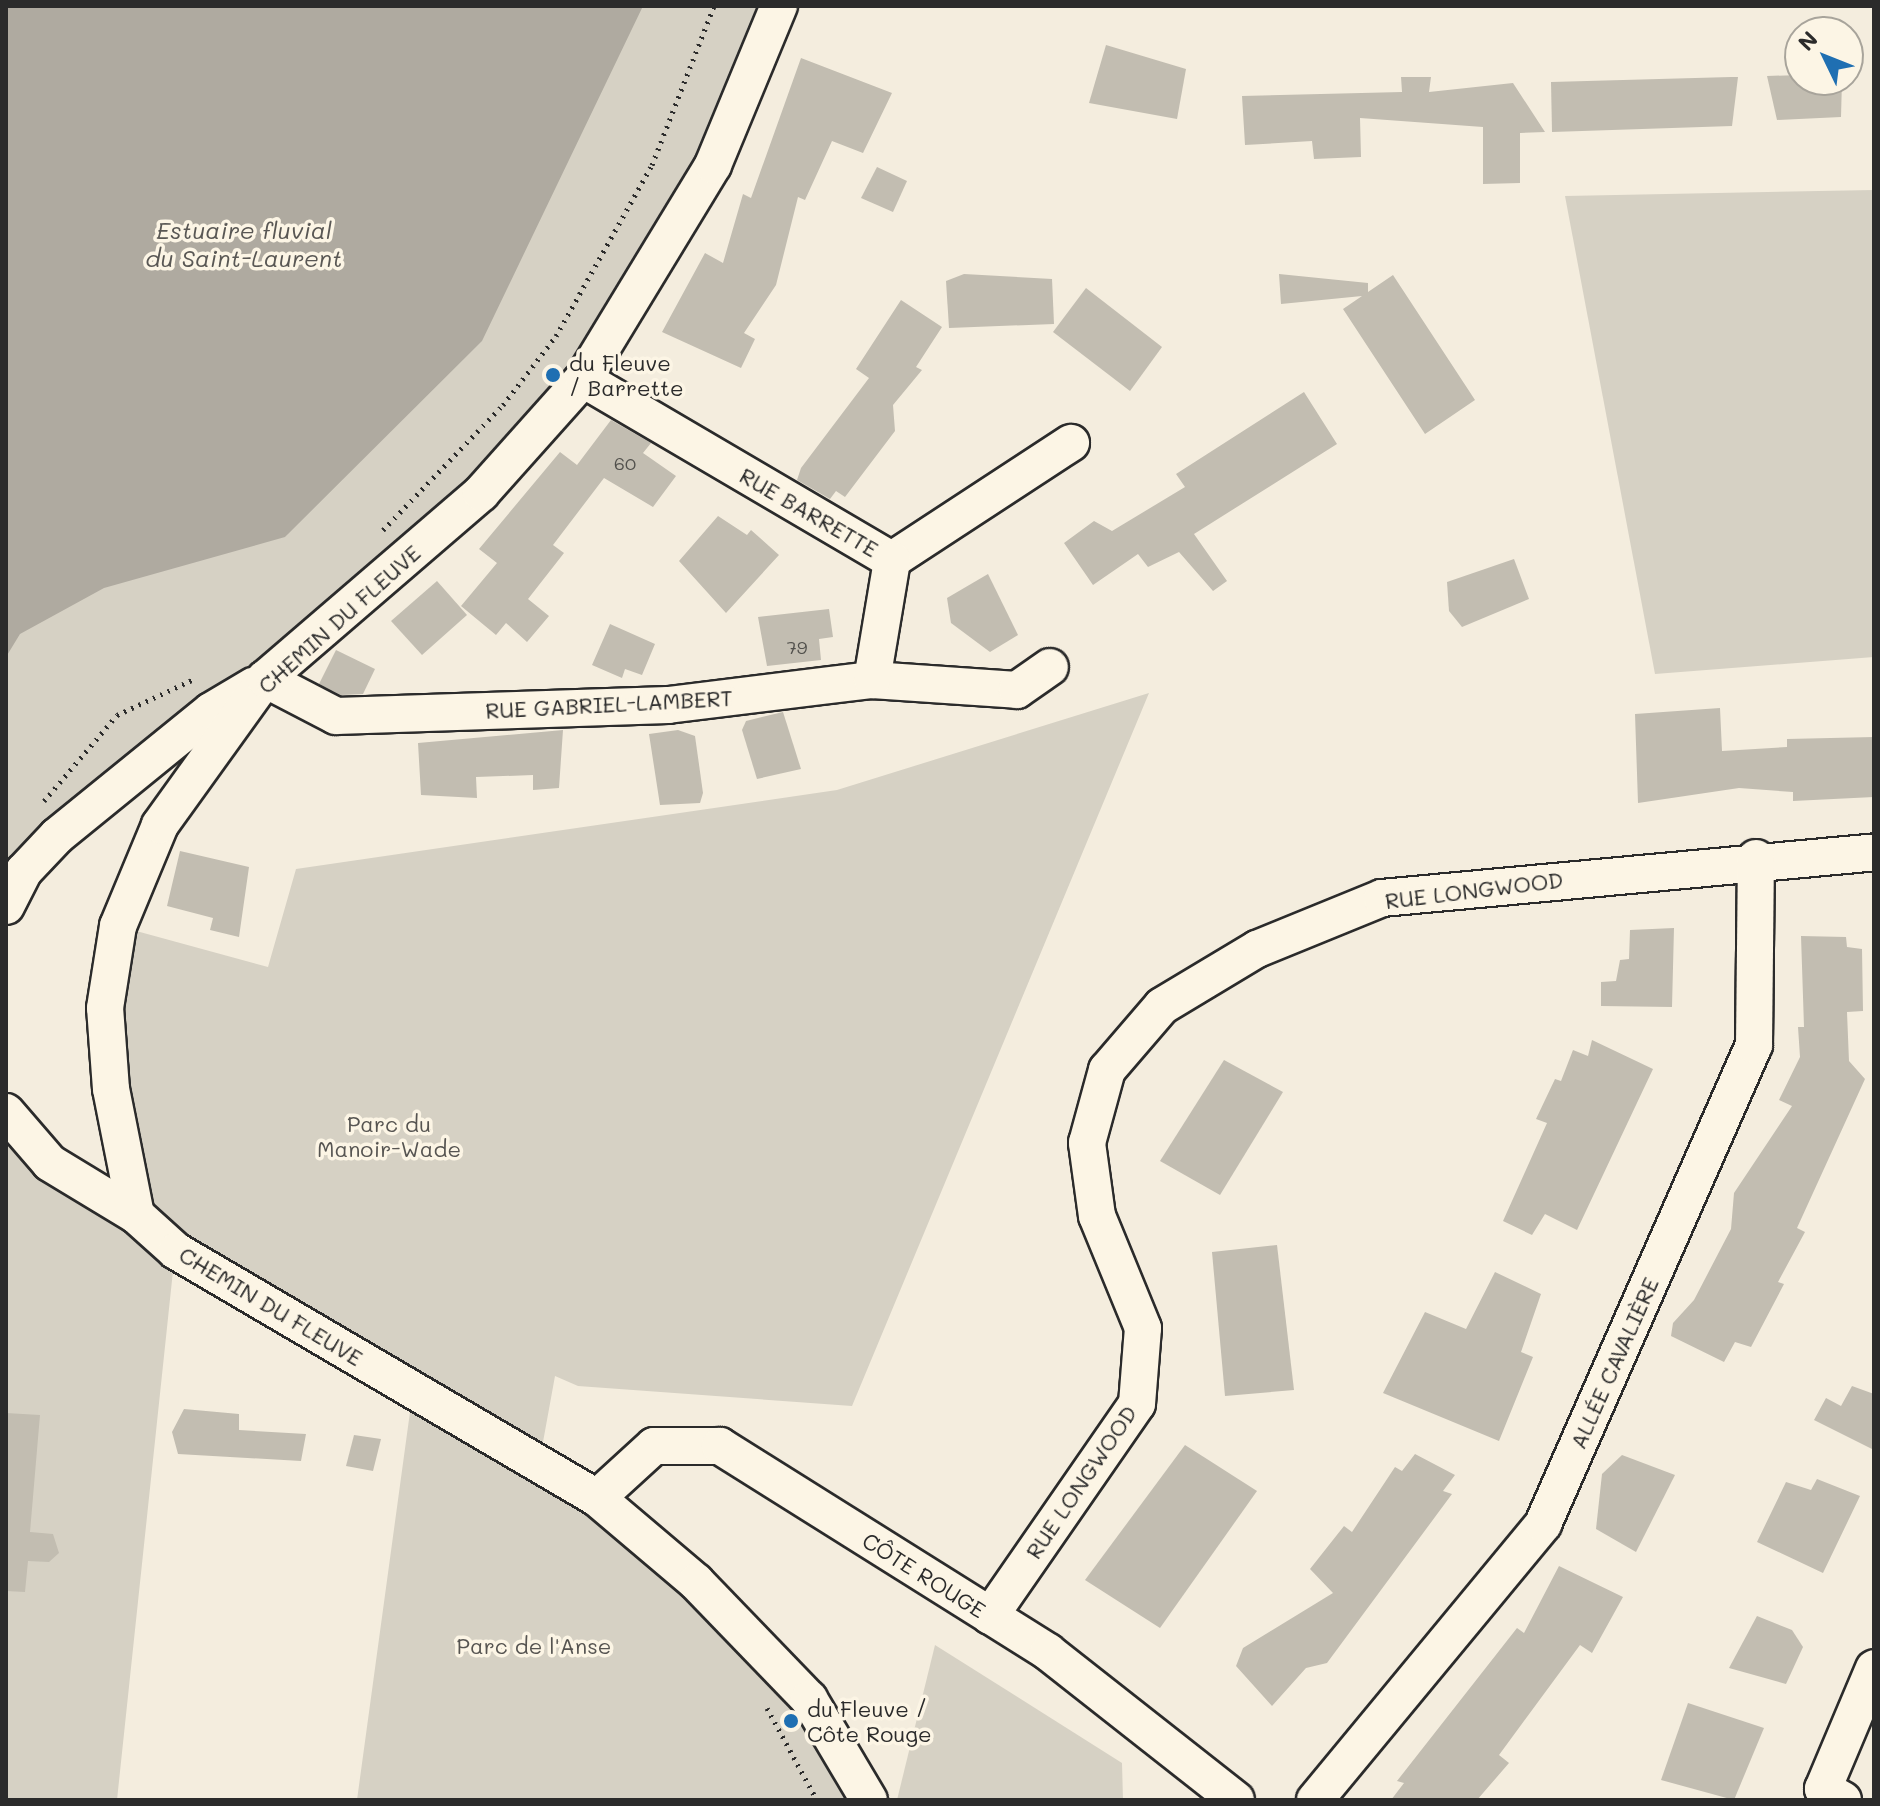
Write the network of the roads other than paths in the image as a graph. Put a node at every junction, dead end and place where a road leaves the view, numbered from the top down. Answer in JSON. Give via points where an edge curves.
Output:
{"nodes":[{"id":1,"x":779,"y":6,"type":"edge"},
{"id":2,"x":583,"y":379,"type":"junction"},
{"id":3,"x":1071,"y":443,"type":"dead end"},
{"id":4,"x":892,"y":560,"type":"junction"},
{"id":5,"x":1050,"y":667,"type":"dead end"},
{"id":6,"x":265,"y":679,"type":"junction"},
{"id":7,"x":872,"y":680,"type":"junction"},
{"id":8,"x":1874,"y":852,"type":"edge"},
{"id":9,"x":1756,"y":858,"type":"junction"},
{"id":10,"x":6,"y":906,"type":"edge"},
{"id":11,"x":6,"y":1112,"type":"edge"},
{"id":12,"x":136,"y":1215,"type":"junction"},
{"id":13,"x":597,"y":1498,"type":"junction"},
{"id":14,"x":990,"y":1616,"type":"junction"},
{"id":15,"x":1874,"y":1668,"type":"edge"},
{"id":16,"x":869,"y":1800,"type":"edge"},
{"id":17,"x":1236,"y":1800,"type":"edge"},
{"id":18,"x":1315,"y":1800,"type":"edge"},
{"id":19,"x":1843,"y":1800,"type":"edge"}],
"edges":[{"from":1,"to":2,"type":"street","name":"CHEMIN DU FLEUVE","via":[[713,165]]},
{"from":2,"to":4,"type":"street","name":"RUE BARRETTE"},
{"from":2,"to":6,"type":"street","name":"CHEMIN DU FLEUVE","via":[[481,493]]},
{"from":3,"to":4,"type":"street","name":"RUE BARRETTE"},
{"from":4,"to":7,"type":"street"},
{"from":5,"to":7,"type":"street","name":"RUE GABRIEL-LAMBERT","via":[[1017,690]]},
{"from":6,"to":7,"type":"street","name":"RUE GABRIEL-LAMBERT","via":[[336,716],[668,705]]},
{"from":6,"to":10,"type":"street","via":[[211,711],[57,836],[24,871]]},
{"from":6,"to":12,"type":"street","name":"CHEMIN DU FLEUVE","via":[[160,825],[118,926],[105,1008],[111,1089]]},
{"from":8,"to":9,"type":"street","name":"RUE LONGWOOD"},
{"from":9,"to":14,"type":"street","name":"RUE LONGWOOD","via":[[1382,898],[1257,949],[1162,1006],[1107,1070],[1087,1143],[1097,1216],[1143,1328],[1137,1404]]},
{"from":9,"to":18,"type":"street","name":"ALLÉE CAVALIÈRE","via":[[1754,1045],[1543,1524]]},
{"from":11,"to":12,"type":"street","via":[[50,1163]]},
{"from":12,"to":13,"type":"street","name":"CHEMIN DU FLEUVE","via":[[176,1251]]},
{"from":13,"to":14,"type":"street","name":"CÔTE ROUGE","via":[[654,1446],[720,1446]]},
{"from":13,"to":16,"type":"street","name":"CHEMIN DU FLEUVE","via":[[696,1582],[809,1699]]},
{"from":14,"to":17,"type":"street","name":"CÔTE ROUGE","via":[[1048,1652]]},
{"from":15,"to":19,"type":"street","via":[[1823,1789]]}]}
